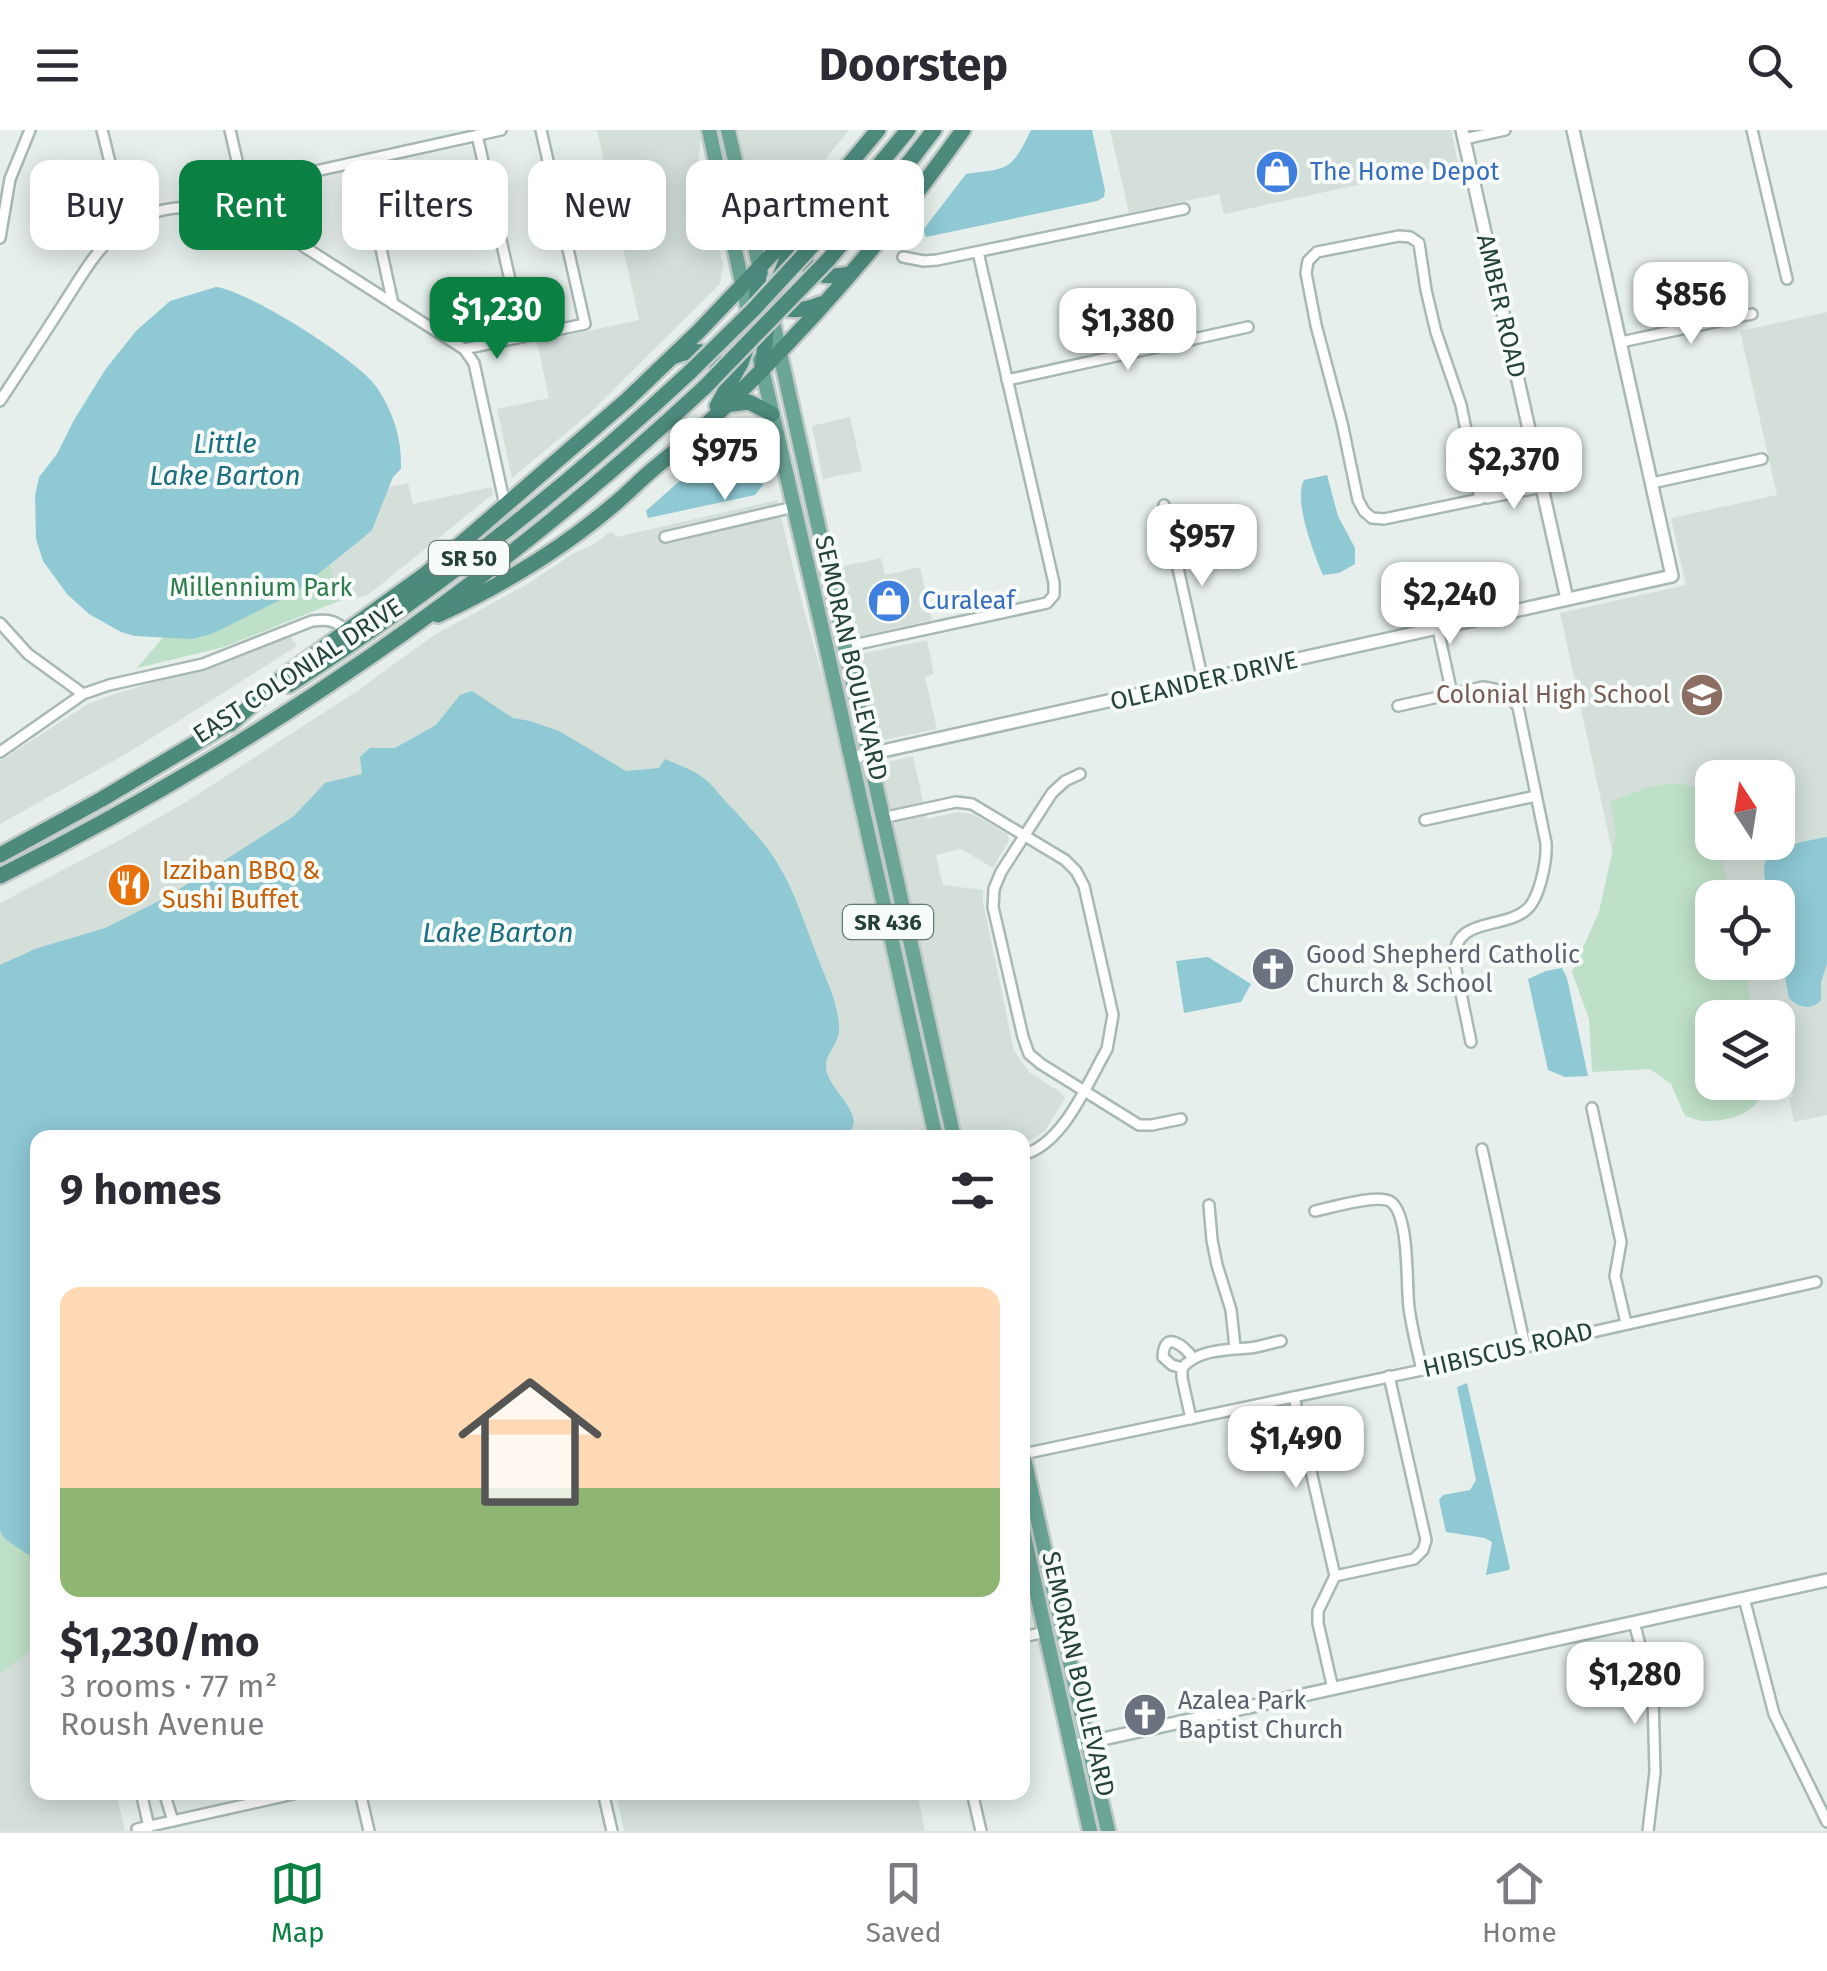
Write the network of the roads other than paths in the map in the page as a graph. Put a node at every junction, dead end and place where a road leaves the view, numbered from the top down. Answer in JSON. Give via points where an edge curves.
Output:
{"nodes":[{"id":1,"x":30,"y":130,"type":"edge"},
{"id":2,"x":102,"y":130,"type":"edge"},
{"id":3,"x":230,"y":130,"type":"edge"},
{"id":4,"x":502,"y":130,"type":"edge"},
{"id":5,"x":541,"y":130,"type":"edge"},
{"id":6,"x":709,"y":130,"type":"edge"},
{"id":7,"x":728,"y":130,"type":"edge"},
{"id":8,"x":878,"y":130,"type":"edge"},
{"id":9,"x":908,"y":130,"type":"edge"},
{"id":10,"x":934,"y":130,"type":"edge"},
{"id":11,"x":963,"y":130,"type":"edge"},
{"id":12,"x":1504,"y":130,"type":"edge"},
{"id":13,"x":1573,"y":130,"type":"edge"},
{"id":14,"x":1752,"y":130,"type":"edge"},
{"id":15,"x":1463,"y":134,"type":"edge"},
{"id":16,"x":477,"y":136,"type":"junction"},
{"id":17,"x":109,"y":160,"type":"edge"},
{"id":18,"x":237,"y":160,"type":"edge"},
{"id":19,"x":367,"y":160,"type":"edge"},
{"id":20,"x":735,"y":160,"type":"edge"},
{"id":21,"x":853,"y":160,"type":"edge"},
{"id":22,"x":878,"y":160,"type":"edge"},
{"id":23,"x":1184,"y":209,"type":"dead end"},
{"id":24,"x":0,"y":238,"type":"edge"},
{"id":25,"x":103,"y":250,"type":"edge"},
{"id":26,"x":309,"y":250,"type":"edge"},
{"id":27,"x":381,"y":250,"type":"edge"},
{"id":28,"x":756,"y":250,"type":"edge"},
{"id":29,"x":784,"y":250,"type":"edge"},
{"id":30,"x":793,"y":250,"type":"edge"},
{"id":31,"x":794,"y":250,"type":"edge"},
{"id":32,"x":802,"y":250,"type":"edge"},
{"id":33,"x":978,"y":252,"type":"junction"},
{"id":34,"x":903,"y":257,"type":"dead end"},
{"id":35,"x":760,"y":266,"type":"junction"},
{"id":36,"x":850,"y":274,"type":"junction"},
{"id":37,"x":1787,"y":279,"type":"dead end"},
{"id":38,"x":742,"y":285,"type":"junction"},
{"id":39,"x":828,"y":299,"type":"junction"},
{"id":40,"x":763,"y":302,"type":"junction"},
{"id":41,"x":393,"y":304,"type":"junction"},
{"id":42,"x":1752,"y":314,"type":"dead end"},
{"id":43,"x":1248,"y":326,"type":"dead end"},
{"id":44,"x":699,"y":332,"type":"junction"},
{"id":45,"x":759,"y":334,"type":"junction"},
{"id":46,"x":522,"y":337,"type":"junction"},
{"id":47,"x":1621,"y":342,"type":"junction"},
{"id":48,"x":464,"y":349,"type":"junction"},
{"id":49,"x":780,"y":352,"type":"junction"},
{"id":50,"x":674,"y":356,"type":"junction"},
{"id":51,"x":762,"y":370,"type":"junction"},
{"id":52,"x":1007,"y":380,"type":"junction"},
{"id":53,"x":0,"y":402,"type":"edge"},
{"id":54,"x":723,"y":403,"type":"junction"},
{"id":55,"x":772,"y":414,"type":"junction"},
{"id":56,"x":1762,"y":458,"type":"dead end"},
{"id":57,"x":1541,"y":483,"type":"junction"},
{"id":58,"x":1652,"y":483,"type":"junction"},
{"id":59,"x":1480,"y":499,"type":"junction"},
{"id":60,"x":505,"y":505,"type":"junction"},
{"id":61,"x":1164,"y":505,"type":"dead end"},
{"id":62,"x":794,"y":507,"type":"junction"},
{"id":63,"x":665,"y":537,"type":"dead end"},
{"id":64,"x":1567,"y":600,"type":"junction"},
{"id":65,"x":1,"y":626,"type":"edge"},
{"id":66,"x":1438,"y":629,"type":"junction"},
{"id":67,"x":407,"y":630,"type":"junction"},
{"id":68,"x":348,"y":632,"type":"junction"},
{"id":69,"x":844,"y":648,"type":"junction"},
{"id":70,"x":1202,"y":681,"type":"junction"},
{"id":71,"x":83,"y":694,"type":"junction"},
{"id":72,"x":1452,"y":694,"type":"junction"},
{"id":73,"x":1398,"y":706,"type":"dead end"},
{"id":74,"x":230,"y":724,"type":"junction"},
{"id":75,"x":0,"y":752,"type":"edge"},
{"id":76,"x":868,"y":754,"type":"junction"},
{"id":77,"x":852,"y":758,"type":"junction"},
{"id":78,"x":154,"y":769,"type":"junction"},
{"id":79,"x":1080,"y":774,"type":"dead end"},
{"id":80,"x":1536,"y":796,"type":"junction"},
{"id":81,"x":882,"y":818,"type":"junction"},
{"id":82,"x":1424,"y":820,"type":"dead end"},
{"id":83,"x":41,"y":833,"type":"junction"},
{"id":84,"x":1024,"y":835,"type":"junction"},
{"id":85,"x":50,"y":851,"type":"junction"},
{"id":86,"x":0,"y":855,"type":"edge"},
{"id":87,"x":7,"y":873,"type":"edge"},
{"id":88,"x":1472,"y":1042,"type":"dead end"},
{"id":89,"x":1083,"y":1091,"type":"junction"},
{"id":90,"x":1592,"y":1108,"type":"dead end"},
{"id":91,"x":1182,"y":1119,"type":"dead end"},
{"id":92,"x":934,"y":1130,"type":"edge"},
{"id":93,"x":952,"y":1130,"type":"edge"},
{"id":94,"x":1482,"y":1149,"type":"dead end"},
{"id":95,"x":1030,"y":1152,"type":"edge"},
{"id":96,"x":1210,"y":1205,"type":"dead end"},
{"id":97,"x":1315,"y":1211,"type":"dead end"},
{"id":98,"x":1816,"y":1282,"type":"dead end"},
{"id":99,"x":1626,"y":1323,"type":"junction"},
{"id":100,"x":1281,"y":1341,"type":"dead end"},
{"id":101,"x":1525,"y":1346,"type":"junction"},
{"id":102,"x":1235,"y":1347,"type":"junction"},
{"id":103,"x":1193,"y":1358,"type":"junction"},
{"id":104,"x":1182,"y":1368,"type":"junction"},
{"id":105,"x":1422,"y":1370,"type":"junction"},
{"id":106,"x":1390,"y":1376,"type":"junction"},
{"id":107,"x":1294,"y":1397,"type":"junction"},
{"id":108,"x":1191,"y":1418,"type":"junction"},
{"id":109,"x":1030,"y":1452,"type":"edge"},
{"id":110,"x":1030,"y":1483,"type":"edge"},
{"id":111,"x":1030,"y":1490,"type":"edge"},
{"id":112,"x":1033,"y":1496,"type":"junction"},
{"id":113,"x":1030,"y":1562,"type":"edge"},
{"id":114,"x":1335,"y":1576,"type":"junction"},
{"id":115,"x":1827,"y":1580,"type":"edge"},
{"id":116,"x":1744,"y":1598,"type":"junction"},
{"id":117,"x":1634,"y":1622,"type":"junction"},
{"id":118,"x":1046,"y":1632,"type":"junction"},
{"id":119,"x":1030,"y":1635,"type":"edge"},
{"id":120,"x":1332,"y":1688,"type":"junction"},
{"id":121,"x":1088,"y":1742,"type":"junction"},
{"id":122,"x":1071,"y":1746,"type":"junction"},
{"id":123,"x":142,"y":1800,"type":"edge"},
{"id":124,"x":166,"y":1800,"type":"edge"},
{"id":125,"x":266,"y":1800,"type":"edge"},
{"id":126,"x":362,"y":1800,"type":"edge"},
{"id":127,"x":605,"y":1800,"type":"edge"},
{"id":128,"x":974,"y":1800,"type":"edge"},
{"id":129,"x":172,"y":1821,"type":"junction"},
{"id":130,"x":1827,"y":1822,"type":"edge"},
{"id":131,"x":149,"y":1827,"type":"junction"},
{"id":132,"x":136,"y":1830,"type":"edge"},
{"id":133,"x":369,"y":1831,"type":"edge"},
{"id":134,"x":612,"y":1831,"type":"edge"},
{"id":135,"x":981,"y":1831,"type":"edge"},
{"id":136,"x":1090,"y":1831,"type":"edge"},
{"id":137,"x":1108,"y":1831,"type":"edge"},
{"id":138,"x":1648,"y":1831,"type":"edge"}],
"edges":[{"from":1,"to":24,"type":"street","via":[[10,178]]},
{"from":2,"to":17,"type":"street"},
{"from":3,"to":18,"type":"street"},
{"from":4,"to":16,"type":"street"},
{"from":5,"to":46,"type":"street","via":[[585,324]]},
{"from":6,"to":38,"type":"main road"},
{"from":7,"to":20,"type":"main road"},
{"from":8,"to":21,"type":"highway"},
{"from":9,"to":22,"type":"highway","name":"EAST COLONIAL DRIVE","number":"SR 50"},
{"from":10,"to":67,"type":"highway","name":"EAST COLONIAL DRIVE","number":"SR 50","bridge":true,"via":[[828,260],[705,387],[560,514]]},
{"from":11,"to":36,"type":"highway"},
{"from":12,"to":15,"type":"street"},
{"from":13,"to":47,"type":"street"},
{"from":14,"to":37,"type":"street"},
{"from":15,"to":57,"type":"street","name":"AMBER ROAD"},
{"from":16,"to":19,"type":"street"},
{"from":16,"to":46,"type":"street"},
{"from":23,"to":33,"type":"street"},
{"from":25,"to":53,"type":"street"},
{"from":26,"to":41,"type":"street"},
{"from":27,"to":41,"type":"street"},
{"from":28,"to":35,"type":"main road"},
{"from":29,"to":35,"type":"highway"},
{"from":30,"to":74,"type":"highway","name":"EAST COLONIAL DRIVE","number":"SR 50","bridge":true,"via":[[763,299],[621,435],[366,634]]},
{"from":31,"to":40,"type":"highway"},
{"from":32,"to":36,"type":"highway","via":[[819,274]]},
{"from":33,"to":34,"type":"street","via":[[924,261]]},
{"from":33,"to":52,"type":"street"},
{"from":35,"to":38,"type":"highway"},
{"from":35,"to":40,"type":"highway"},
{"from":36,"to":39,"type":"highway"},
{"from":38,"to":40,"type":"highway"},
{"from":38,"to":44,"type":"highway"},
{"from":38,"to":45,"type":"main road"},
{"from":39,"to":40,"type":"highway","via":[[793,311]]},
{"from":39,"to":49,"type":"highway"},
{"from":40,"to":45,"type":"highway"},
{"from":40,"to":49,"type":"main road","name":"SEMORAN BOULEVARD","number":"SR 436"},
{"from":41,"to":48,"type":"street"},
{"from":42,"to":47,"type":"street"},
{"from":43,"to":52,"type":"street"},
{"from":44,"to":45,"type":"highway","via":[[724,324]]},
{"from":44,"to":50,"type":"highway"},
{"from":45,"to":49,"type":"highway"},
{"from":45,"to":51,"type":"highway"},
{"from":45,"to":54,"type":"highway"},
{"from":46,"to":48,"type":"street"},
{"from":47,"to":58,"type":"street"},
{"from":48,"to":60,"type":"street","via":[[474,363]]},
{"from":49,"to":51,"type":"highway"},
{"from":49,"to":69,"type":"main road","name":"SEMORAN BOULEVARD","number":"SR 436"},
{"from":50,"to":54,"type":"highway","via":[[697,350],[715,360]]},
{"from":50,"to":60,"type":"highway"},
{"from":51,"to":54,"type":"highway"},
{"from":51,"to":55,"type":"main road","name":"SEMORAN BOULEVARD","number":"SR 436"},
{"from":52,"to":69,"type":"street","via":[[1054,595],[1047,603]]},
{"from":54,"to":55,"type":"highway","via":[[749,402]]},
{"from":54,"to":67,"type":"highway","via":[[610,508],[550,552]]},
{"from":55,"to":62,"type":"main road","name":"SEMORAN BOULEVARD","number":"SR 436"},
{"from":56,"to":58,"type":"street"},
{"from":57,"to":59,"type":"street"},
{"from":57,"to":64,"type":"street","name":"AMBER ROAD"},
{"from":58,"to":64,"type":"street","name":"OLEANDER DRIVE","via":[[1672,576]]},
{"from":59,"to":59,"type":"street","via":[[1384,519],[1364,512],[1306,273],[1318,252],[1399,236],[1419,243]]},
{"from":60,"to":68,"type":"highway"},
{"from":61,"to":70,"type":"street"},
{"from":62,"to":63,"type":"street"},
{"from":62,"to":77,"type":"main road","name":"SEMORAN BOULEVARD","number":"SR 436"},
{"from":64,"to":66,"type":"street","name":"OLEANDER DRIVE"},
{"from":65,"to":71,"type":"street"},
{"from":66,"to":70,"type":"street","name":"OLEANDER DRIVE"},
{"from":66,"to":72,"type":"street"},
{"from":67,"to":85,"type":"highway","name":"EAST COLONIAL DRIVE","number":"SR 50","via":[[261,728]]},
{"from":68,"to":71,"type":"street","via":[[328,619],[312,622],[203,664]]},
{"from":68,"to":74,"type":"highway"},
{"from":69,"to":76,"type":"main road","name":"SEMORAN BOULEVARD","number":"SR 436"},
{"from":70,"to":76,"type":"street","name":"OLEANDER DRIVE"},
{"from":71,"to":75,"type":"street"},
{"from":72,"to":73,"type":"street"},
{"from":72,"to":80,"type":"street","via":[[1483,688],[1510,696]]},
{"from":74,"to":78,"type":"highway","name":"EAST COLONIAL DRIVE","number":"SR 50"},
{"from":76,"to":77,"type":"street","name":"OLEANDER DRIVE"},
{"from":76,"to":81,"type":"main road","name":"SEMORAN BOULEVARD","number":"SR 436"},
{"from":77,"to":92,"type":"main road","name":"SEMORAN BOULEVARD","number":"SR 436"},
{"from":78,"to":83,"type":"highway","name":"EAST COLONIAL DRIVE","number":"SR 50"},
{"from":78,"to":85,"type":"highway","via":[[140,787],[63,831]]},
{"from":79,"to":84,"type":"street","via":[[1052,793]]},
{"from":80,"to":82,"type":"street"},
{"from":80,"to":88,"type":"street","via":[[1547,860],[1532,905],[1474,928],[1454,947]]},
{"from":81,"to":84,"type":"street","via":[[956,802],[972,804]]},
{"from":81,"to":93,"type":"main road","name":"SEMORAN BOULEVARD","number":"SR 436"},
{"from":83,"to":86,"type":"highway","name":"EAST COLONIAL DRIVE","number":"SR 50"},
{"from":83,"to":87,"type":"highway","via":[[32,852]]},
{"from":84,"to":89,"type":"street","via":[[1065,860],[1084,886],[1113,1015],[1107,1049]]},
{"from":84,"to":89,"type":"street","via":[[1001,872],[993,907],[1029,1054]]},
{"from":85,"to":87,"type":"highway","name":"EAST COLONIAL DRIVE","number":"SR 50"},
{"from":89,"to":91,"type":"street","via":[[1139,1125]]},
{"from":89,"to":95,"type":"street","via":[[1061,1130]]},
{"from":90,"to":99,"type":"street","via":[[1622,1242],[1615,1276]]},
{"from":94,"to":101,"type":"street"},
{"from":96,"to":102,"type":"street"},
{"from":97,"to":105,"type":"street","via":[[1379,1198],[1398,1211]]},
{"from":98,"to":99,"type":"street","name":"HIBISCUS ROAD"},
{"from":99,"to":101,"type":"street","name":"HIBISCUS ROAD"},
{"from":100,"to":102,"type":"street"},
{"from":101,"to":105,"type":"street","name":"HIBISCUS ROAD"},
{"from":102,"to":103,"type":"street"},
{"from":103,"to":104,"type":"street"},
{"from":103,"to":104,"type":"street","via":[[1180,1343],[1168,1345],[1164,1358]]},
{"from":104,"to":108,"type":"street"},
{"from":105,"to":106,"type":"street","name":"HIBISCUS ROAD"},
{"from":106,"to":107,"type":"street","name":"HIBISCUS ROAD"},
{"from":106,"to":114,"type":"street","via":[[1426,1540],[1414,1559]]},
{"from":107,"to":108,"type":"street","name":"HIBISCUS ROAD"},
{"from":107,"to":114,"type":"street"},
{"from":108,"to":109,"type":"street","name":"HIBISCUS ROAD"},
{"from":110,"to":112,"type":"main road","name":"SEMORAN BOULEVARD"},
{"from":111,"to":112,"type":"main road"},
{"from":112,"to":121,"type":"main road","name":"SEMORAN BOULEVARD"},
{"from":113,"to":118,"type":"main road","name":"SEMORAN BOULEVARD"},
{"from":114,"to":120,"type":"street","via":[[1318,1611]]},
{"from":115,"to":116,"type":"street"},
{"from":116,"to":117,"type":"street"},
{"from":116,"to":130,"type":"street","via":[[1774,1714]]},
{"from":117,"to":120,"type":"street"},
{"from":117,"to":138,"type":"street","via":[[1654,1695]]},
{"from":118,"to":119,"type":"street"},
{"from":118,"to":122,"type":"main road","name":"SEMORAN BOULEVARD"},
{"from":120,"to":121,"type":"street"},
{"from":121,"to":122,"type":"street"},
{"from":121,"to":137,"type":"main road","name":"SEMORAN BOULEVARD"},
{"from":122,"to":136,"type":"main road","name":"SEMORAN BOULEVARD"},
{"from":123,"to":131,"type":"street"},
{"from":124,"to":129,"type":"street"},
{"from":125,"to":129,"type":"street"},
{"from":126,"to":133,"type":"street"},
{"from":127,"to":134,"type":"street"},
{"from":128,"to":135,"type":"street"},
{"from":129,"to":131,"type":"street"},
{"from":131,"to":132,"type":"street"}]}
